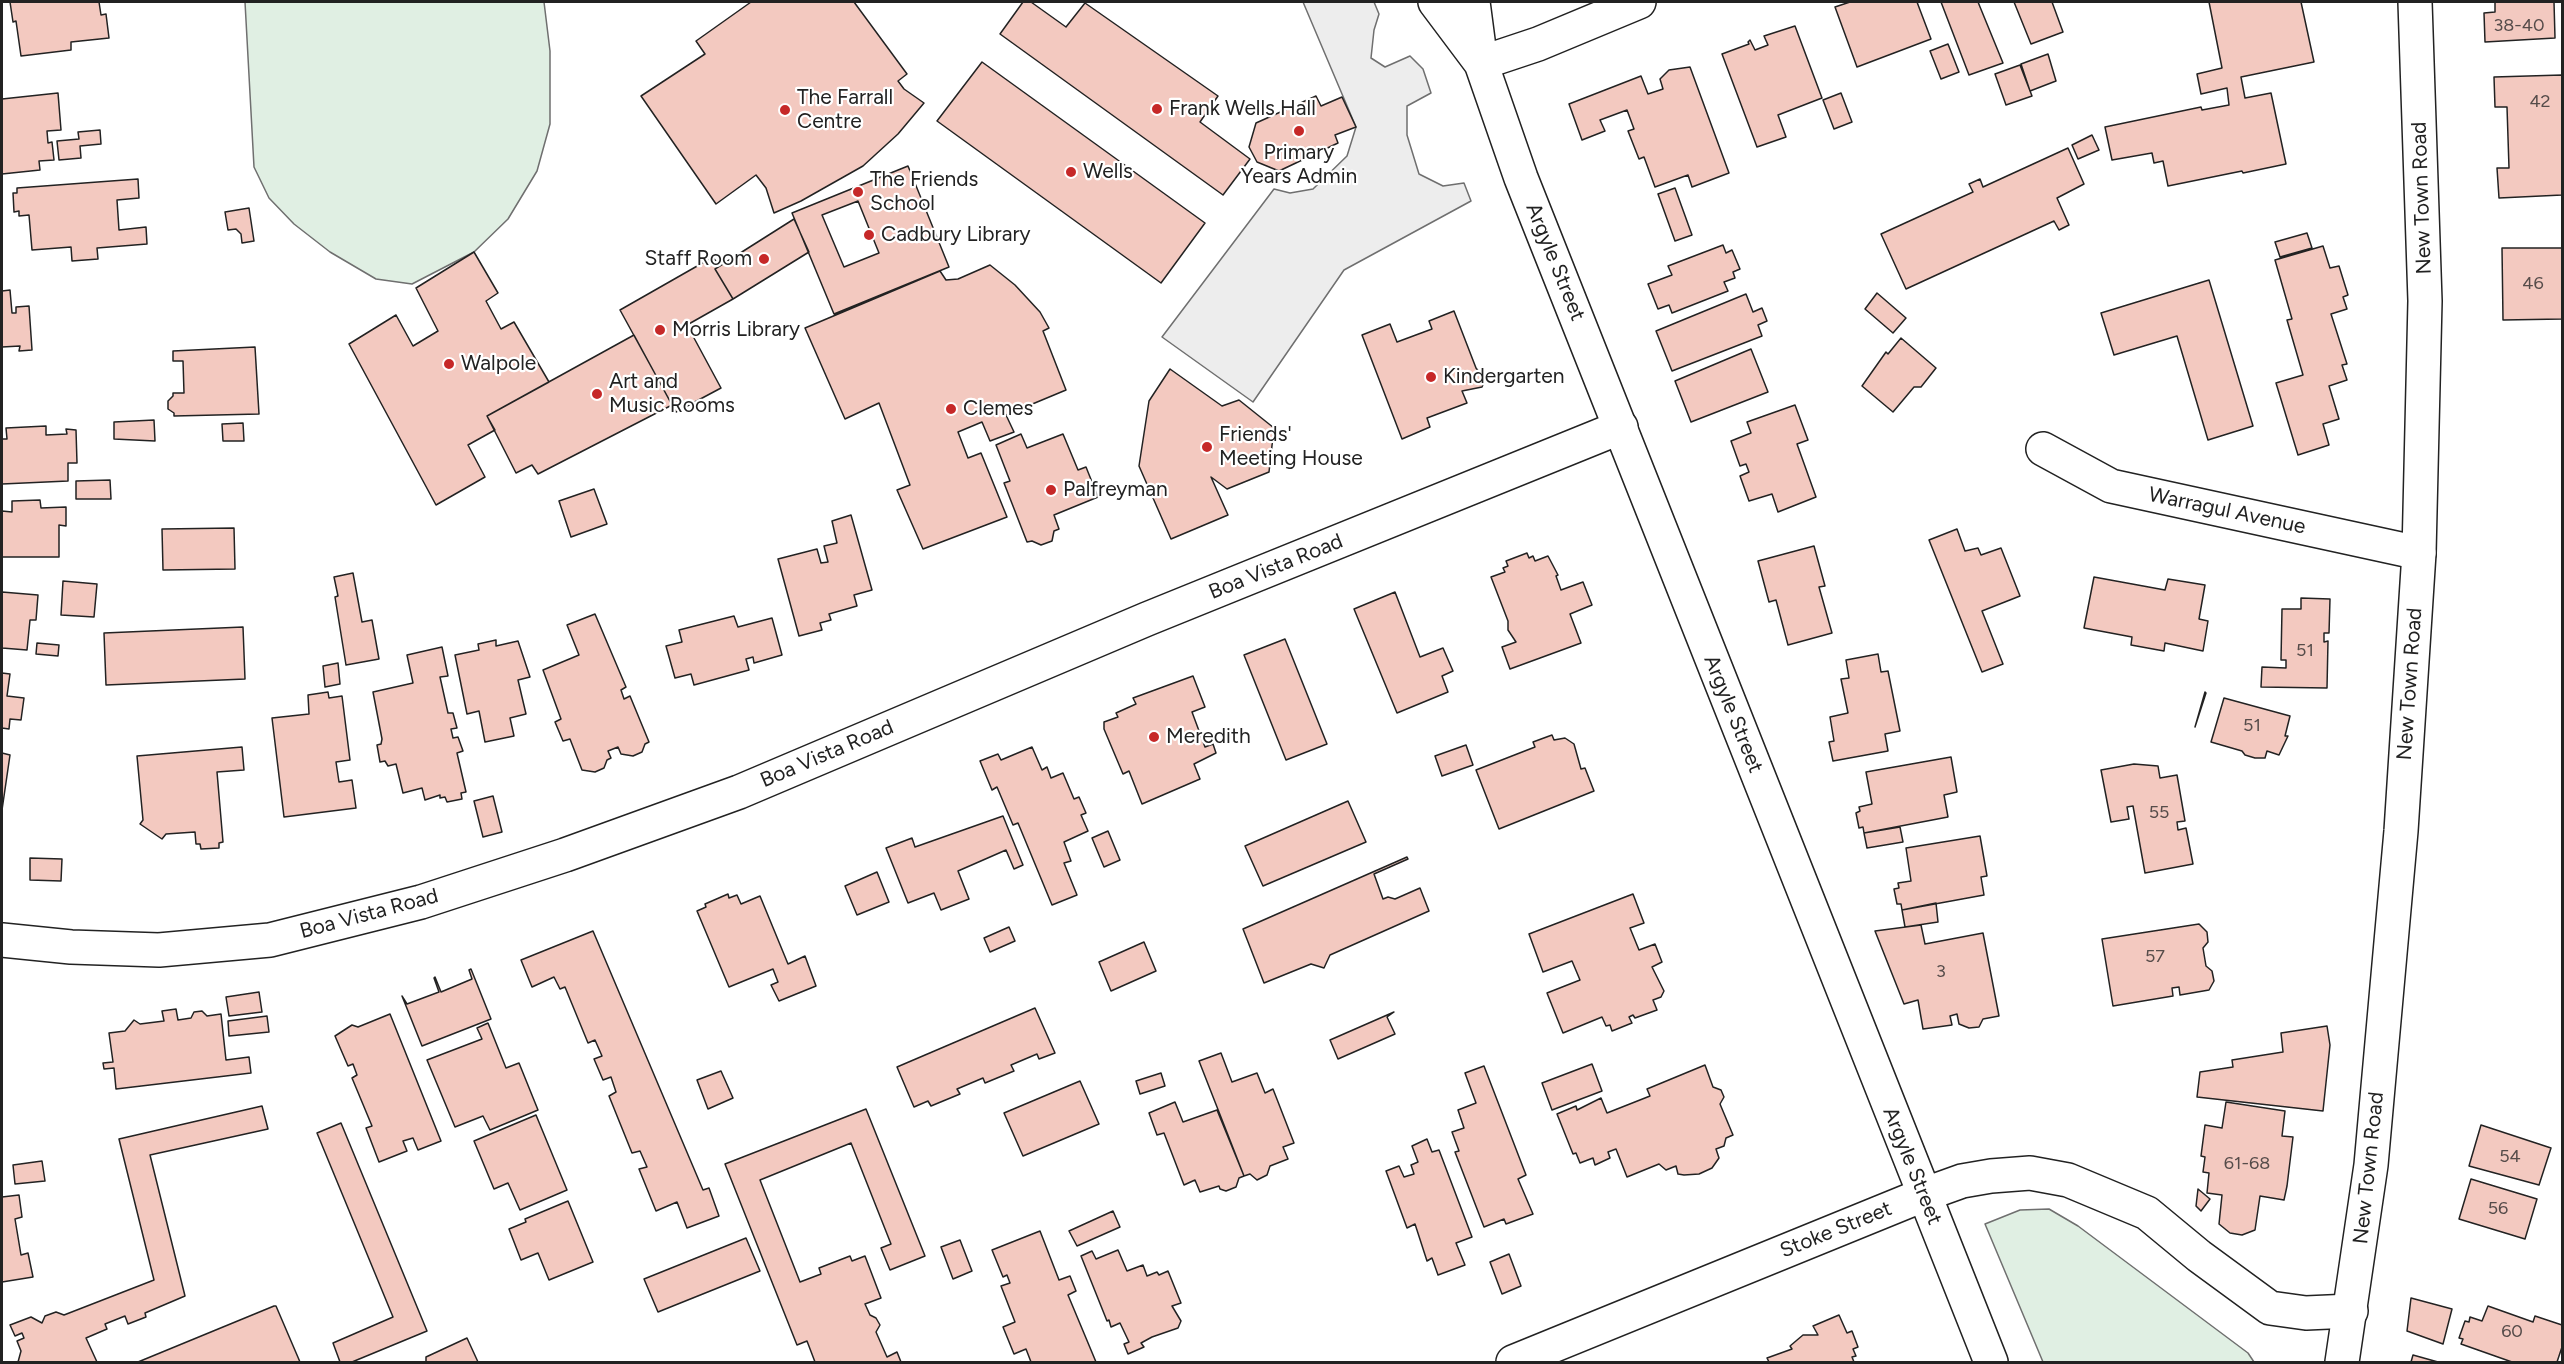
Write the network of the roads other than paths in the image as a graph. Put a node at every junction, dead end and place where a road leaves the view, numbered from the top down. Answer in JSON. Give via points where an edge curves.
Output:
{"nodes":[{"id":1,"x":1435,"y":2,"type":"edge"},
{"id":2,"x":1473,"y":2,"type":"edge"},
{"id":3,"x":1639,"y":2,"type":"edge"},
{"id":4,"x":2415,"y":2,"type":"edge"},
{"id":5,"x":1481,"y":63,"type":"junction"},
{"id":6,"x":1621,"y":428,"type":"junction"},
{"id":7,"x":2043,"y":449,"type":"dead end"},
{"id":8,"x":2419,"y":553,"type":"junction"},
{"id":9,"x":2,"y":940,"type":"edge"},
{"id":10,"x":1923,"y":1195,"type":"junction"},
{"id":11,"x":2351,"y":1311,"type":"junction"},
{"id":12,"x":1513,"y":1362,"type":"edge"},
{"id":13,"x":1991,"y":1362,"type":"edge"},
{"id":14,"x":2342,"y":1362,"type":"edge"}],
"edges":[{"from":1,"to":5,"type":"street","name":"Argyle Street"},
{"from":2,"to":5,"type":"street","name":"Argyle Street"},
{"from":3,"to":5,"type":"street"},
{"from":4,"to":8,"type":"street","name":"New Town Road","via":[[2425,301]]},
{"from":5,"to":6,"type":"street","name":"Argyle Street","via":[[1521,178]]},
{"from":6,"to":9,"type":"street","name":"Boa Vista Road","via":[[1147,619],[740,792],[421,902],[259,941],[159,950]]},
{"from":6,"to":10,"type":"street","name":"Argyle Street"},
{"from":7,"to":8,"type":"street","name":"Warragul Avenue","via":[[2111,486]]},
{"from":8,"to":11,"type":"street","name":"New Town Road","via":[[2371,1165]]},
{"from":10,"to":11,"type":"street","name":"Stoke Street","via":[[1991,1176],[2030,1173],[2068,1180],[2147,1213],[2270,1308],[2306,1313]]},
{"from":10,"to":12,"type":"street","name":"Stoke Street"},
{"from":10,"to":13,"type":"street","name":"Argyle Street"},
{"from":11,"to":14,"type":"street","name":"New Town Road"}]}
